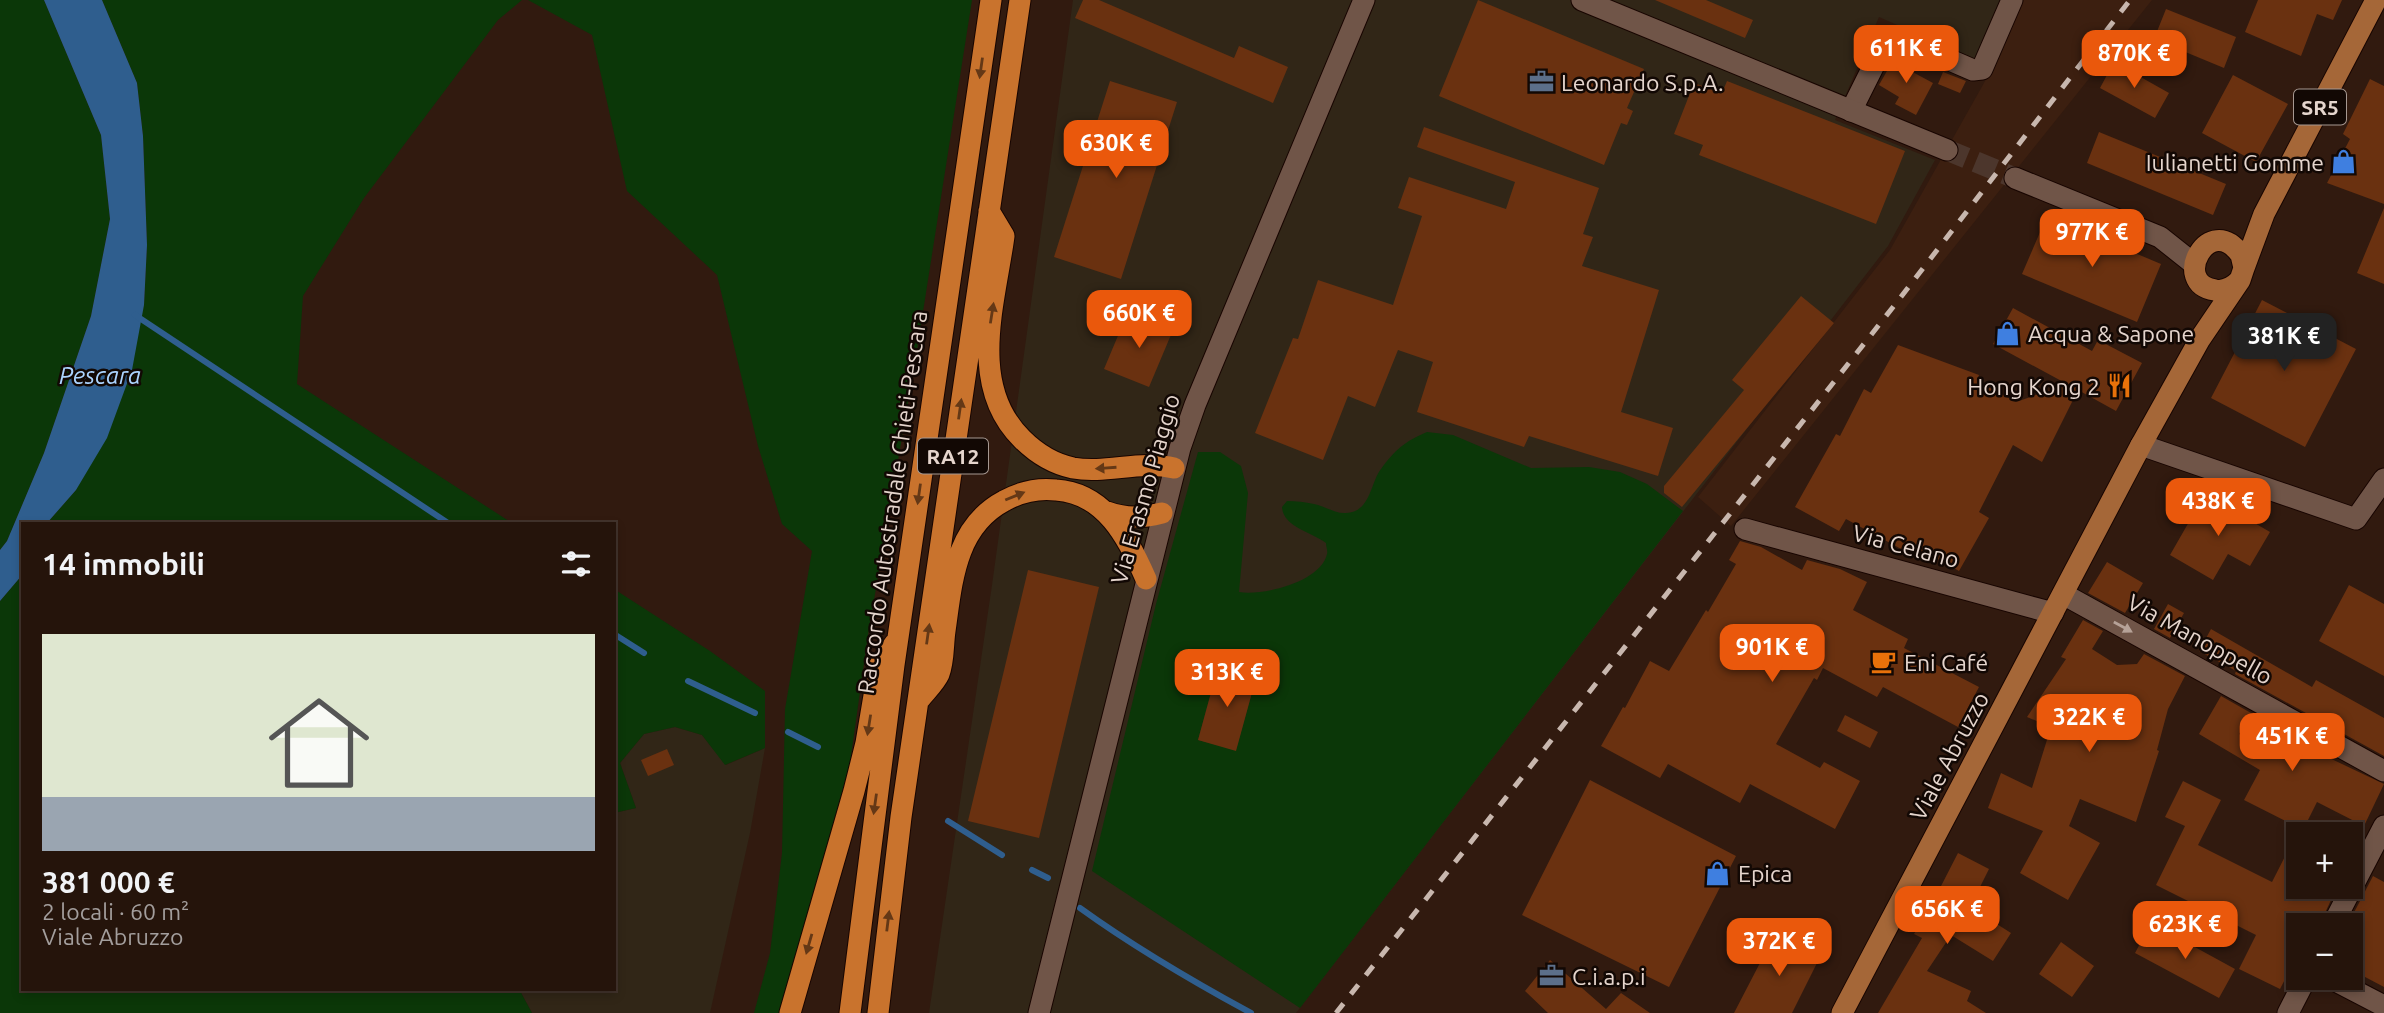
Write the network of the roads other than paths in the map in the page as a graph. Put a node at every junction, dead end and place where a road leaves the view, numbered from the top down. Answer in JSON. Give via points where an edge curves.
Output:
{"nodes":[{"id":1,"x":991,"y":0,"type":"edge"},
{"id":2,"x":1020,"y":0,"type":"edge"},
{"id":3,"x":1364,"y":0,"type":"edge"},
{"id":4,"x":1582,"y":0,"type":"edge"},
{"id":5,"x":2012,"y":0,"type":"edge"},
{"id":6,"x":2376,"y":0,"type":"edge"},
{"id":7,"x":1852,"y":111,"type":"junction"},
{"id":8,"x":1947,"y":150,"type":"tunnel mouth"},
{"id":9,"x":2015,"y":177,"type":"tunnel mouth"},
{"id":10,"x":989,"y":211,"type":"junction"},
{"id":11,"x":2264,"y":214,"type":"junction"},
{"id":12,"x":2163,"y":239,"type":"junction"},
{"id":13,"x":2216,"y":244,"type":"junction"},
{"id":14,"x":2194,"y":264,"type":"junction"},
{"id":15,"x":2241,"y":274,"type":"junction"},
{"id":16,"x":2204,"y":286,"type":"junction"},
{"id":17,"x":2200,"y":339,"type":"junction"},
{"id":18,"x":2141,"y":445,"type":"junction"},
{"id":19,"x":1174,"y":468,"type":"junction"},
{"id":20,"x":2384,"y":479,"type":"edge"},
{"id":21,"x":1107,"y":512,"type":"junction"},
{"id":22,"x":1162,"y":513,"type":"junction"},
{"id":23,"x":1745,"y":529,"type":"dead end"},
{"id":24,"x":1146,"y":579,"type":"junction"},
{"id":25,"x":2063,"y":594,"type":"junction"},
{"id":26,"x":2053,"y":613,"type":"junction"},
{"id":27,"x":898,"y":639,"type":"junction"},
{"id":28,"x":918,"y":701,"type":"junction"},
{"id":29,"x":2384,"y":771,"type":"edge"},
{"id":30,"x":2384,"y":826,"type":"edge"},
{"id":31,"x":2339,"y":913,"type":"edge"},
{"id":32,"x":2300,"y":990,"type":"edge"},
{"id":33,"x":2353,"y":990,"type":"edge"},
{"id":34,"x":2384,"y":1006,"type":"edge"},
{"id":35,"x":790,"y":1013,"type":"edge"},
{"id":36,"x":850,"y":1013,"type":"edge"},
{"id":37,"x":878,"y":1013,"type":"edge"},
{"id":38,"x":1039,"y":1013,"type":"edge"},
{"id":39,"x":1842,"y":1013,"type":"edge"},
{"id":40,"x":2288,"y":1013,"type":"edge"}],
"edges":[{"from":1,"to":27,"type":"highway","name":"Raccordo Autostradale Chieti-Pescara","number":"RA12","one_way":true},
{"from":2,"to":10,"type":"highway","number":"RA12"},
{"from":3,"to":19,"type":"street","name":"Via Erasmo Piaggio","via":[[1199,394]]},
{"from":4,"to":7,"type":"street"},
{"from":5,"to":7,"type":"street","via":[[1982,69],[1973,70],[1906,41],[1892,40],[1882,48]]},
{"from":6,"to":11,"type":"main road","name":"Viale Abruzzo","number":"SR5"},
{"from":7,"to":8,"type":"street"},
{"from":9,"to":12,"type":"street"},
{"from":19,"to":10,"type":"highway","one_way":true,"via":[[1070,467],[1043,456],[1010,425],[997,401],[989,368],[989,334],[1004,236]]},
{"from":28,"to":10,"type":"highway","number":"RA12","one_way":true},
{"from":11,"to":13,"type":"main road","name":"Viale Abruzzo","number":"SR5"},
{"from":11,"to":15,"type":"main road","name":"Viale Abruzzo","number":"SR5"},
{"from":12,"to":13,"type":"street"},
{"from":12,"to":14,"type":"street"},
{"from":13,"to":14,"type":"main road","number":"SR5","via":[[2201,250]]},
{"from":13,"to":15,"type":"main road","via":[[2241,255]]},
{"from":14,"to":16,"type":"main road","number":"SR5"},
{"from":15,"to":16,"type":"main road","via":[[2223,290]]},
{"from":15,"to":17,"type":"main road","name":"Viale Abruzzo","number":"SR5"},
{"from":16,"to":17,"type":"main road","name":"Viale Abruzzo","number":"SR5"},
{"from":17,"to":18,"type":"main road","name":"Viale Abruzzo","number":"SR5"},
{"from":18,"to":20,"type":"street","via":[[2357,519]]},
{"from":18,"to":25,"type":"main road","name":"Viale Abruzzo","number":"SR5"},
{"from":19,"to":22,"type":"street","name":"Via Erasmo Piaggio"},
{"from":21,"to":22,"type":"highway","via":[[1130,518]]},
{"from":21,"to":24,"type":"highway"},
{"from":28,"to":21,"type":"highway","one_way":true,"via":[[939,674],[953,574],[974,524],[1012,496],[1045,489],[1072,492]]},
{"from":22,"to":24,"type":"street","name":"Via Erasmo Piaggio"},
{"from":23,"to":26,"type":"street","name":"Via Celano"},
{"from":24,"to":38,"type":"street","name":"Via Erasmo Piaggio"},
{"from":25,"to":26,"type":"main road","name":"Viale Abruzzo","number":"SR5"},
{"from":25,"to":29,"type":"street","name":"Via Manoppello","one_way":true},
{"from":26,"to":39,"type":"main road","name":"Viale Abruzzo","number":"SR5"},
{"from":27,"to":35,"type":"highway","one_way":true,"via":[[879,666],[854,791]]},
{"from":27,"to":36,"type":"highway","name":"Raccordo Autostradale Chieti-Pescara","number":"RA12","one_way":true},
{"from":37,"to":28,"type":"highway","number":"RA12","one_way":true},
{"from":30,"to":31,"type":"street"},
{"from":32,"to":40,"type":"street"},
{"from":33,"to":34,"type":"street"}]}
